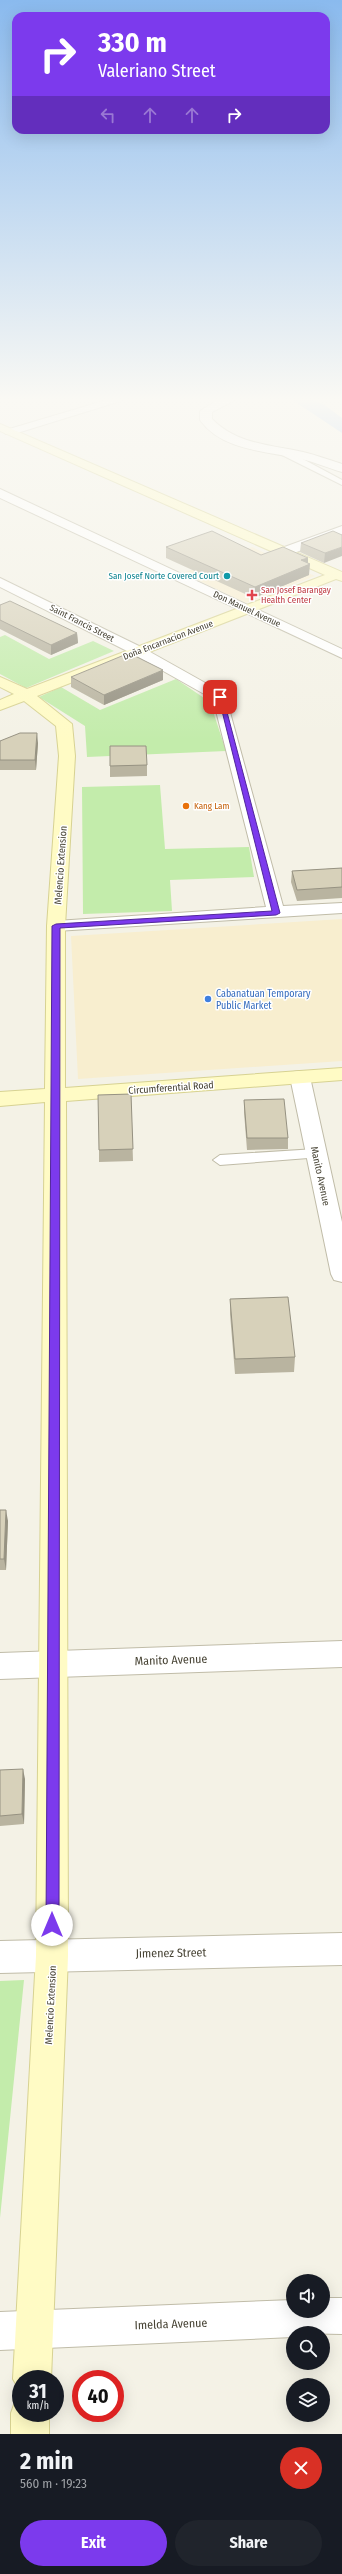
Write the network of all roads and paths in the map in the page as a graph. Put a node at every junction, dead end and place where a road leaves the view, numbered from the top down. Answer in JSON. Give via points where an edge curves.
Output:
{"nodes":[{"id":1,"x":42,"y":513,"type":"edge"},
{"id":2,"x":194,"y":513,"type":"edge"},
{"id":3,"x":342,"y":530,"type":"edge"},
{"id":4,"x":284,"y":552,"type":"junction"},
{"id":5,"x":339,"y":576,"type":"edge"},
{"id":6,"x":0,"y":582,"type":"edge"},
{"id":7,"x":248,"y":609,"type":"junction"},
{"id":8,"x":138,"y":651,"type":"junction"},
{"id":9,"x":342,"y":654,"type":"edge"},
{"id":10,"x":0,"y":681,"type":"edge"},
{"id":11,"x":26,"y":695,"type":"junction"},
{"id":12,"x":0,"y":705,"type":"edge"},
{"id":13,"x":342,"y":908,"type":"edge"},
{"id":14,"x":276,"y":913,"type":"junction"},
{"id":15,"x":56,"y":926,"type":"junction"},
{"id":16,"x":342,"y":1074,"type":"edge"},
{"id":17,"x":300,"y":1077,"type":"junction"},
{"id":18,"x":56,"y":1095,"type":"junction"},
{"id":19,"x":0,"y":1099,"type":"edge"},
{"id":20,"x":316,"y":1154,"type":"junction"},
{"id":21,"x":220,"y":1160,"type":"dead end"},
{"id":22,"x":342,"y":1274,"type":"edge"},
{"id":23,"x":342,"y":1654,"type":"edge"},
{"id":24,"x":54,"y":1664,"type":"junction"},
{"id":25,"x":0,"y":1666,"type":"edge"},
{"id":26,"x":342,"y":1949,"type":"edge"},
{"id":27,"x":52,"y":1956,"type":"junction"},
{"id":28,"x":0,"y":1957,"type":"edge"},
{"id":29,"x":342,"y":2316,"type":"edge"},
{"id":30,"x":17,"y":2330,"type":"edge"},
{"id":31,"x":29,"y":2370,"type":"edge"},
{"id":32,"x":30,"y":2422,"type":"edge"},
{"id":33,"x":30,"y":2434,"type":"edge"}],
"edges":[{"from":1,"to":7,"type":"street","name":"Don Manuel Avenue"},
{"from":2,"to":4,"type":"street"},
{"from":3,"to":4,"type":"street"},
{"from":4,"to":5,"type":"street"},
{"from":5,"to":7,"type":"street","name":"Doña Encarnacion Avenue"},
{"from":6,"to":8,"type":"street","name":"Saint Francis Street"},
{"from":7,"to":8,"type":"street","name":"Doña Encarnacion Avenue"},
{"from":7,"to":9,"type":"street","name":"Don Manuel Avenue"},
{"from":8,"to":11,"type":"street","name":"Doña Encarnacion Avenue"},
{"from":8,"to":14,"type":"street","name":"Saint Francis Street","via":[[220,697]]},
{"from":10,"to":11,"type":"street","name":"Melencio Extension"},
{"from":11,"to":12,"type":"street","name":"Doña Encarnacion Avenue"},
{"from":11,"to":15,"type":"street","name":"Melencio Extension","via":[[64,724],[67,756]]},
{"from":13,"to":14,"type":"street"},
{"from":14,"to":15,"type":"street"},
{"from":15,"to":18,"type":"street","name":"Melencio Extension"},
{"from":16,"to":17,"type":"street","name":"Circumferential Road"},
{"from":17,"to":18,"type":"street","name":"Circumferential Road"},
{"from":17,"to":20,"type":"street","name":"Manito Avenue"},
{"from":18,"to":19,"type":"street","name":"Circumferential Road"},
{"from":18,"to":24,"type":"street","name":"Melencio Extension"},
{"from":20,"to":21,"type":"lane"},
{"from":20,"to":22,"type":"street","name":"Manito Avenue"},
{"from":23,"to":24,"type":"street","name":"Manito Avenue"},
{"from":24,"to":25,"type":"street","name":"Manito Avenue"},
{"from":24,"to":27,"type":"street","name":"Melencio Extension"},
{"from":26,"to":27,"type":"street","name":"Jimenez Street"},
{"from":27,"to":28,"type":"street","name":"Jimenez Street"},
{"from":27,"to":30,"type":"street","name":"Melencio Extension"},
{"from":29,"to":30,"type":"street","name":"Imelda Avenue"},
{"from":30,"to":31,"type":"street","name":"Melencio Extension"},
{"from":32,"to":33,"type":"street"}]}
